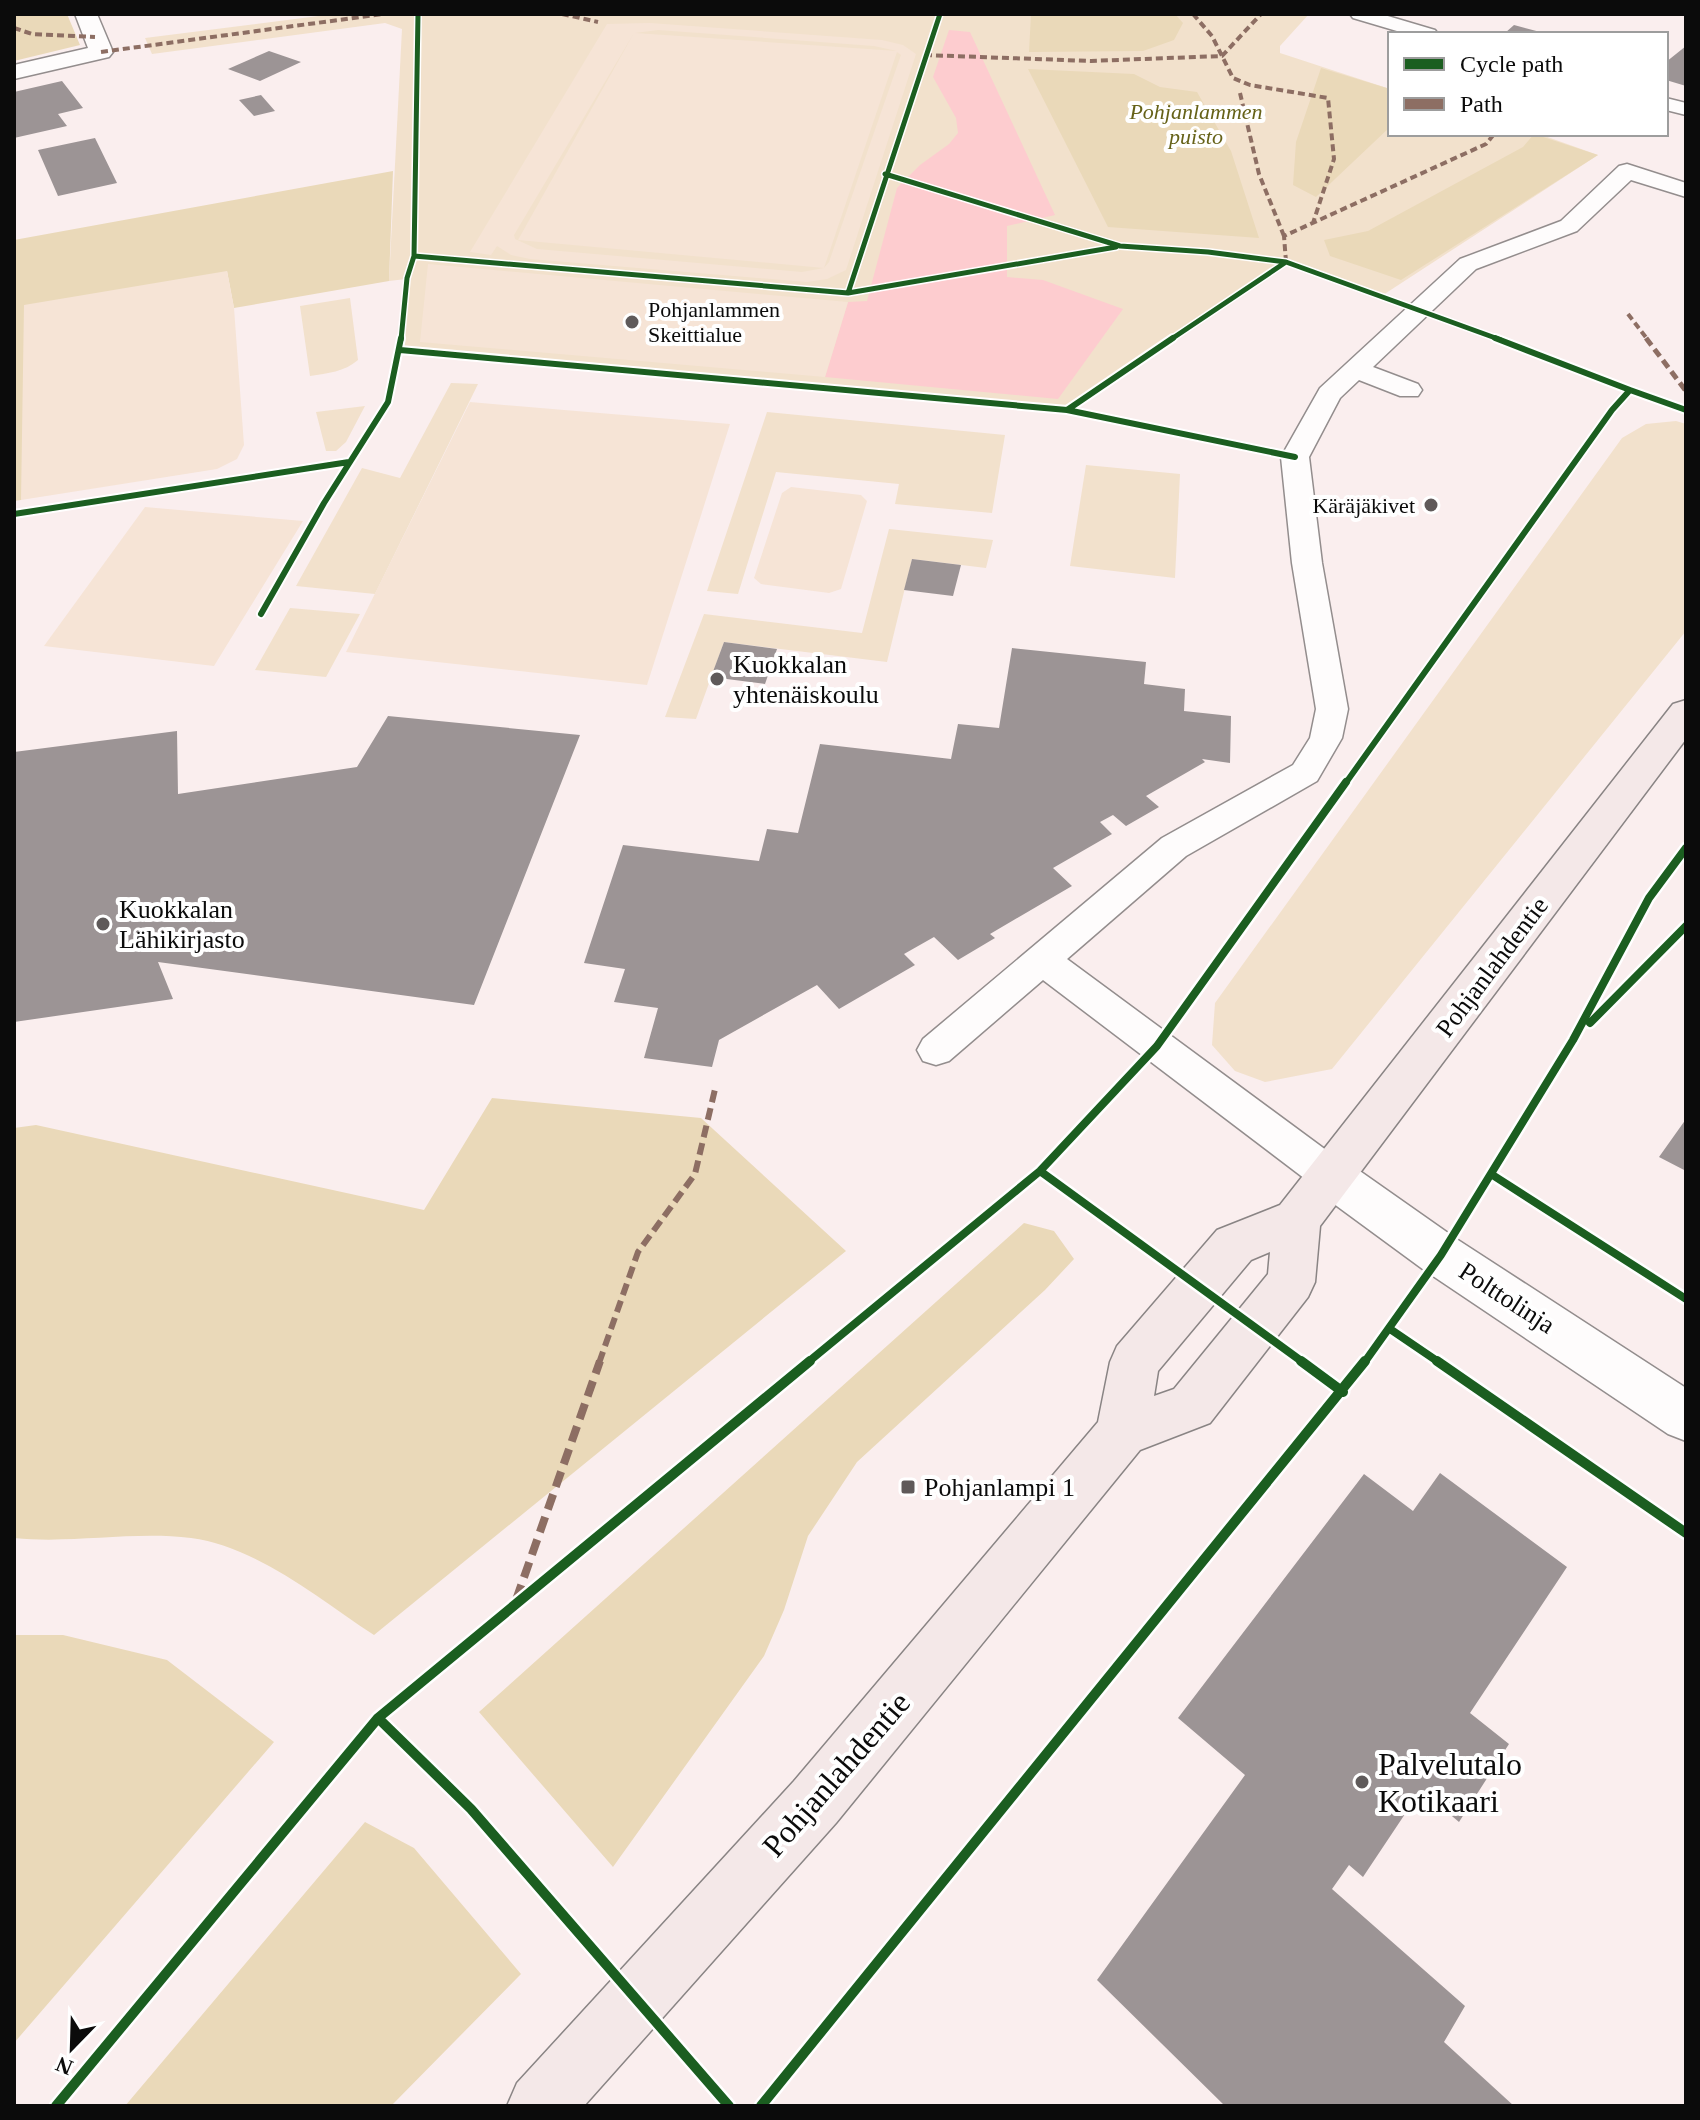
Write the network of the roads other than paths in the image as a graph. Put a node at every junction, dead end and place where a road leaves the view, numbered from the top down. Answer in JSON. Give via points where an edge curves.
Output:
{"nodes":[{"id":1,"x":86,"y":14,"type":"edge"},
{"id":2,"x":1360,"y":14,"type":"edge"},
{"id":3,"x":1421,"y":32,"type":"edge"},
{"id":4,"x":14,"y":72,"type":"edge"},
{"id":5,"x":1682,"y":179,"type":"edge"},
{"id":6,"x":1355,"y":369,"type":"junction"},
{"id":7,"x":1409,"y":390,"type":"dead end"},
{"id":8,"x":1686,"y":713,"type":"edge"},
{"id":9,"x":1042,"y":960,"type":"junction"},
{"id":10,"x":936,"y":1050,"type":"dead end"},
{"id":11,"x":1331,"y":1176,"type":"junction"},
{"id":12,"x":1297,"y":1220,"type":"junction"},
{"id":13,"x":1686,"y":1417,"type":"edge"},
{"id":14,"x":1122,"y":1433,"type":"junction"},
{"id":15,"x":540,"y":2106,"type":"edge"}],
"edges":[{"from":1,"to":4,"type":"street","via":[[101,52]]},
{"from":2,"to":3,"type":"lane"},
{"from":5,"to":6,"type":"lane","via":[[1627,171],[1569,226],[1468,264]]},
{"from":6,"to":7,"type":"lane"},
{"from":6,"to":9,"type":"lane","via":[[1329,394],[1295,457],[1332,709],[1326,738],[1305,773],[1174,847]]},
{"from":8,"to":11,"type":"main road","name":"Pohjanlahdentie"},
{"from":9,"to":10,"type":"lane"},
{"from":9,"to":11,"type":"lane"},
{"from":11,"to":12,"type":"main road","name":"Pohjanlahdentie"},
{"from":11,"to":13,"type":"street","name":"Polttolinja"},
{"from":12,"to":14,"type":"main road","name":"Pohjanlahdentie","via":[[1234,1245],[1135,1362]]},
{"from":12,"to":14,"type":"main road","name":"Pohjanlahdentie","via":[[1291,1282],[1192,1406]]},
{"from":14,"to":15,"type":"main road","name":"Pohjanlahdentie","via":[[815,1802]]}]}
